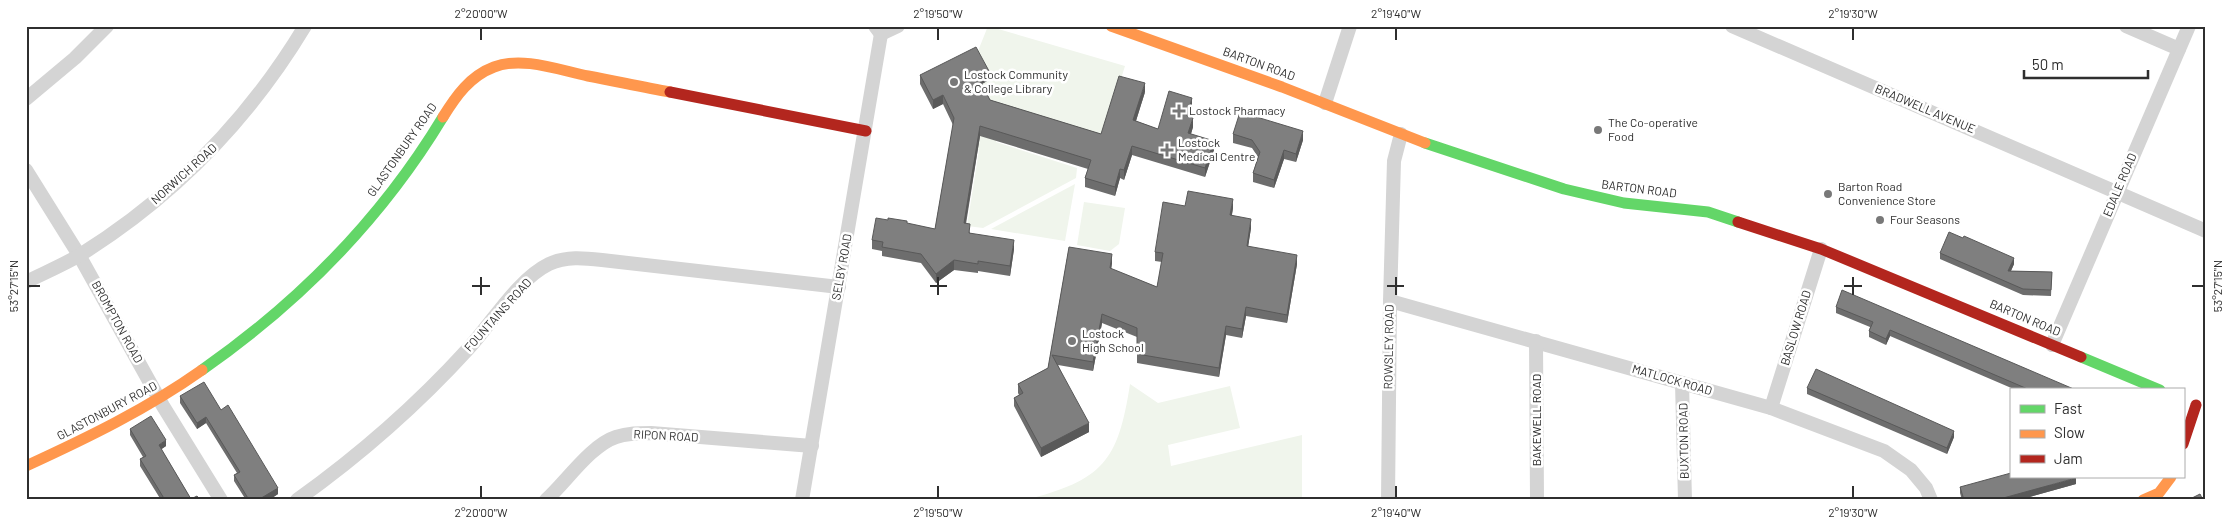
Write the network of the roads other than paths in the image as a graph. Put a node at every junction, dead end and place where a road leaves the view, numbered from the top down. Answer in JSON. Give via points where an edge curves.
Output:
{"nodes":[{"id":1,"x":107,"y":26,"type":"edge"},
{"id":2,"x":305,"y":26,"type":"edge"},
{"id":3,"x":898,"y":26,"type":"edge"},
{"id":4,"x":1111,"y":26,"type":"edge"},
{"id":5,"x":1350,"y":26,"type":"edge"},
{"id":6,"x":1732,"y":26,"type":"edge"},
{"id":7,"x":2126,"y":26,"type":"edge"},
{"id":8,"x":2189,"y":26,"type":"edge"},
{"id":9,"x":878,"y":30,"type":"edge"},
{"id":10,"x":2179,"y":49,"type":"junction"},
{"id":11,"x":26,"y":99,"type":"edge"},
{"id":12,"x":1325,"y":103,"type":"junction"},
{"id":13,"x":866,"y":131,"type":"junction"},
{"id":14,"x":1401,"y":134,"type":"junction"},
{"id":15,"x":26,"y":170,"type":"edge"},
{"id":16,"x":2117,"y":192,"type":"junction"},
{"id":17,"x":2206,"y":231,"type":"edge"},
{"id":18,"x":1821,"y":249,"type":"junction"},
{"id":19,"x":79,"y":255,"type":"junction"},
{"id":20,"x":26,"y":282,"type":"edge"},
{"id":21,"x":839,"y":286,"type":"junction"},
{"id":22,"x":1390,"y":301,"type":"junction"},
{"id":23,"x":1536,"y":341,"type":"junction"},
{"id":24,"x":2052,"y":345,"type":"junction"},
{"id":25,"x":1682,"y":383,"type":"junction"},
{"id":26,"x":2155,"y":388,"type":"edge"},
{"id":27,"x":160,"y":400,"type":"junction"},
{"id":28,"x":2184,"y":400,"type":"edge"},
{"id":29,"x":2201,"y":407,"type":"edge"},
{"id":30,"x":1771,"y":408,"type":"junction"},
{"id":31,"x":2184,"y":442,"type":"edge"},
{"id":32,"x":812,"y":446,"type":"junction"},
{"id":33,"x":26,"y":466,"type":"edge"},
{"id":34,"x":2170,"y":478,"type":"edge"},
{"id":35,"x":221,"y":500,"type":"edge"},
{"id":36,"x":297,"y":500,"type":"edge"},
{"id":37,"x":546,"y":500,"type":"edge"},
{"id":38,"x":802,"y":500,"type":"edge"},
{"id":39,"x":1388,"y":500,"type":"edge"},
{"id":40,"x":1537,"y":500,"type":"edge"},
{"id":41,"x":1685,"y":500,"type":"edge"},
{"id":42,"x":1931,"y":500,"type":"edge"},
{"id":43,"x":2143,"y":500,"type":"edge"}],
"edges":[{"from":1,"to":11,"type":"street"},
{"from":2,"to":19,"type":"street","name":"NORWICH ROAD","via":[[276,71],[218,143],[151,204]]},
{"from":3,"to":9,"type":"street","name":"SELBY ROAD"},
{"from":4,"to":12,"type":"street","name":"BARTON ROAD"},
{"from":5,"to":12,"type":"street"},
{"from":6,"to":16,"type":"street","name":"BRADWELL AVENUE"},
{"from":7,"to":10,"type":"street"},
{"from":8,"to":10,"type":"street","name":"EDALE ROAD"},
{"from":9,"to":13,"type":"street","name":"SELBY ROAD"},
{"from":10,"to":16,"type":"street","name":"EDALE ROAD"},
{"from":12,"to":14,"type":"street","name":"BARTON ROAD"},
{"from":13,"to":21,"type":"street","name":"SELBY ROAD"},
{"from":13,"to":27,"type":"street","name":"GLASTONBURY ROAD","via":[[539,66],[494,66],[475,76],[460,90],[399,182],[313,280],[216,362]]},
{"from":14,"to":18,"type":"street","name":"BARTON ROAD","via":[[1584,194],[1624,203],[1708,212]]},
{"from":14,"to":22,"type":"street","name":"ROWSLEY ROAD","via":[[1394,161]]},
{"from":15,"to":19,"type":"street","name":"BROMPTON ROAD"},
{"from":16,"to":17,"type":"street","name":"BRADWELL AVENUE"},
{"from":16,"to":24,"type":"street","name":"EDALE ROAD"},
{"from":18,"to":24,"type":"street","name":"BARTON ROAD"},
{"from":18,"to":30,"type":"street","name":"BASLOW ROAD"},
{"from":19,"to":20,"type":"street","name":"NORWICH ROAD"},
{"from":19,"to":27,"type":"street","name":"BROMPTON ROAD"},
{"from":21,"to":32,"type":"street","name":"SELBY ROAD"},
{"from":21,"to":36,"type":"street","name":"FOUNTAINS ROAD","via":[[602,260],[572,258],[550,264],[522,285],[469,349],[412,407],[367,448]]},
{"from":22,"to":23,"type":"street","name":"MATLOCK ROAD"},
{"from":22,"to":39,"type":"street","name":"ROWSLEY ROAD"},
{"from":23,"to":25,"type":"street","name":"MATLOCK ROAD"},
{"from":23,"to":40,"type":"street","name":"BAKEWELL ROAD"},
{"from":24,"to":26,"type":"street","name":"BARTON ROAD"},
{"from":25,"to":30,"type":"street","name":"MATLOCK ROAD"},
{"from":25,"to":41,"type":"street","name":"BUXTON ROAD"},
{"from":27,"to":33,"type":"street","name":"GLASTONBURY ROAD"},
{"from":27,"to":35,"type":"street","name":"BROMPTON ROAD"},
{"from":28,"to":29,"type":"street"},
{"from":29,"to":31,"type":"street"},
{"from":30,"to":42,"type":"street","name":"MATLOCK ROAD","via":[[1884,451],[1911,470]]},
{"from":32,"to":37,"type":"street","name":"RIPON ROAD","via":[[632,433],[614,437],[598,446]]},
{"from":32,"to":38,"type":"street","name":"SELBY ROAD"},
{"from":34,"to":43,"type":"street","via":[[2159,493]]}]}
